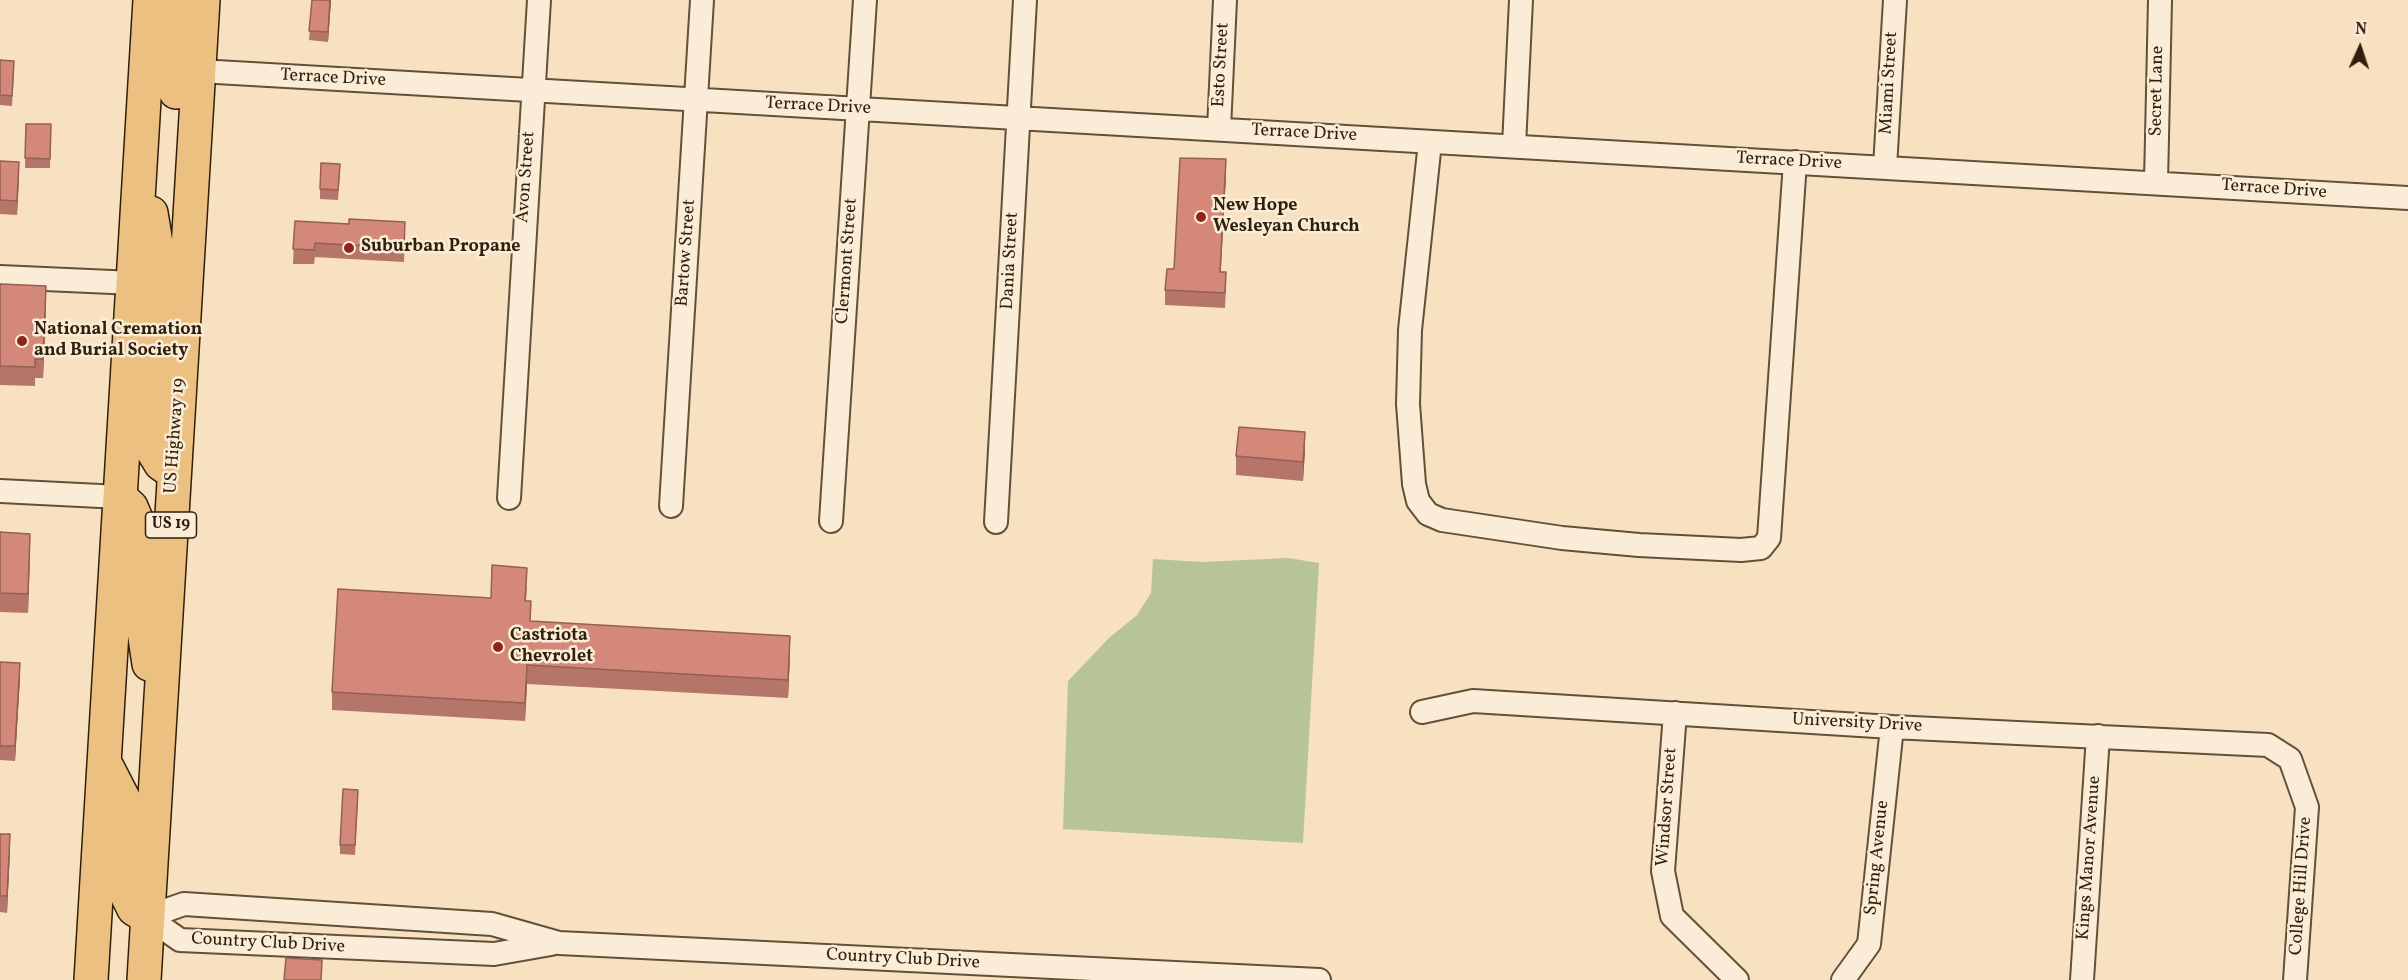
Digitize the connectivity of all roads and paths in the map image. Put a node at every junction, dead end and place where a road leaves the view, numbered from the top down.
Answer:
1 (150, 0) edge
2 (180, 0) edge
3 (204, 0) edge
4 (539, 0) edge
5 (702, 0) edge
6 (864, 0) edge
7 (1026, 0) edge
8 (1226, 0) edge
9 (1521, 0) edge
10 (1894, 0) edge
11 (2160, 0) edge
12 (199, 71) junction
13 (532, 91) junction
14 (696, 100) junction
15 (858, 109) junction
16 (1019, 118) junction
17 (1219, 129) junction
18 (1430, 142) junction
19 (1514, 146) junction
20 (194, 148) junction
21 (141, 158) junction
22 (1795, 162) junction
23 (1885, 167) junction
24 (2156, 182) junction
25 (2408, 198) edge
26 (0, 277) edge
27 (134, 283) junction
28 (174, 473) junction
29 (0, 491) edge
30 (120, 496) junction
31 (509, 498) dead end
32 (671, 506) dead end
33 (831, 521) dead end
34 (996, 522) dead end
35 (1422, 712) dead end
36 (1676, 713) junction
37 (1892, 727) junction
38 (159, 731) junction
39 (2098, 736) junction
40 (2290, 759) joint
41 (104, 763) junction
42 (310, 913) junction
43 (147, 917) junction
44 (383, 918) junction
45 (559, 943) junction
46 (308, 946) junction
47 (381, 949) junction
48 (91, 980) edge
49 (144, 980) edge
50 (1319, 980) edge
51 (1737, 980) edge
52 (1843, 980) edge
53 (2082, 980) edge
54 (2295, 980) edge

1 - 21 highway, US 19
2 - 20 highway
3 - 12 highway, US Highway 19 / US 19
4 - 13 street, Avon Street
5 - 14 street, Bartow Street
6 - 15 street, Clermont Street
7 - 16 street, Dania Street
8 - 17 street, Esto Street
9 - 19 street
10 - 23 street, Miami Street
11 - 24 street, Secret Lane
12 - 13 street, Terrace Drive
12 - 20 highway, US Highway 19 / US 19
13 - 14 street, Terrace Drive
13 - 31 street, Avon Street
14 - 15 street, Terrace Drive
14 - 32 street, Bartow Street
15 - 16 street, Terrace Drive
15 - 33 street, Clermont Street
16 - 17 street, Terrace Drive
16 - 34 street, Dania Street
17 - 18 street, Terrace Drive
18 - 19 street, Terrace Drive
18 - 22 street
19 - 22 street, Terrace Drive
20 - 28 highway, US Highway 19 / US 19
21 - 27 highway, US 19
21 - 28 highway
22 - 23 street, Terrace Drive
23 - 24 street, Terrace Drive
24 - 25 street, Terrace Drive
26 - 27 street
27 - 30 highway, US 19
28 - 38 highway, US Highway 19 / US 19
29 - 30 street
30 - 38 highway
30 - 41 highway, US 19
35 - 36 street, University Drive
36 - 37 street, University Drive
36 - 51 street, Windsor Street
37 - 39 street, University Drive
37 - 52 street, Spring Avenue
38 - 43 highway, US Highway 19 / US 19
39 - 40 street, University Drive
39 - 53 street, Kings Manor Avenue
40 - 54 street, College Hill Drive
41 - 43 highway
41 - 48 highway, US 19
42 - 43 street, Country Club Drive
42 - 44 street, Country Club Drive
42 - 46 street
43 - 46 street, Country Club Drive
43 - 49 highway, US Highway 19 / US 19
44 - 45 street, Country Club Drive
44 - 47 street
45 - 47 street, Country Club Drive
45 - 50 street, Country Club Drive
46 - 47 street, Country Club Drive

